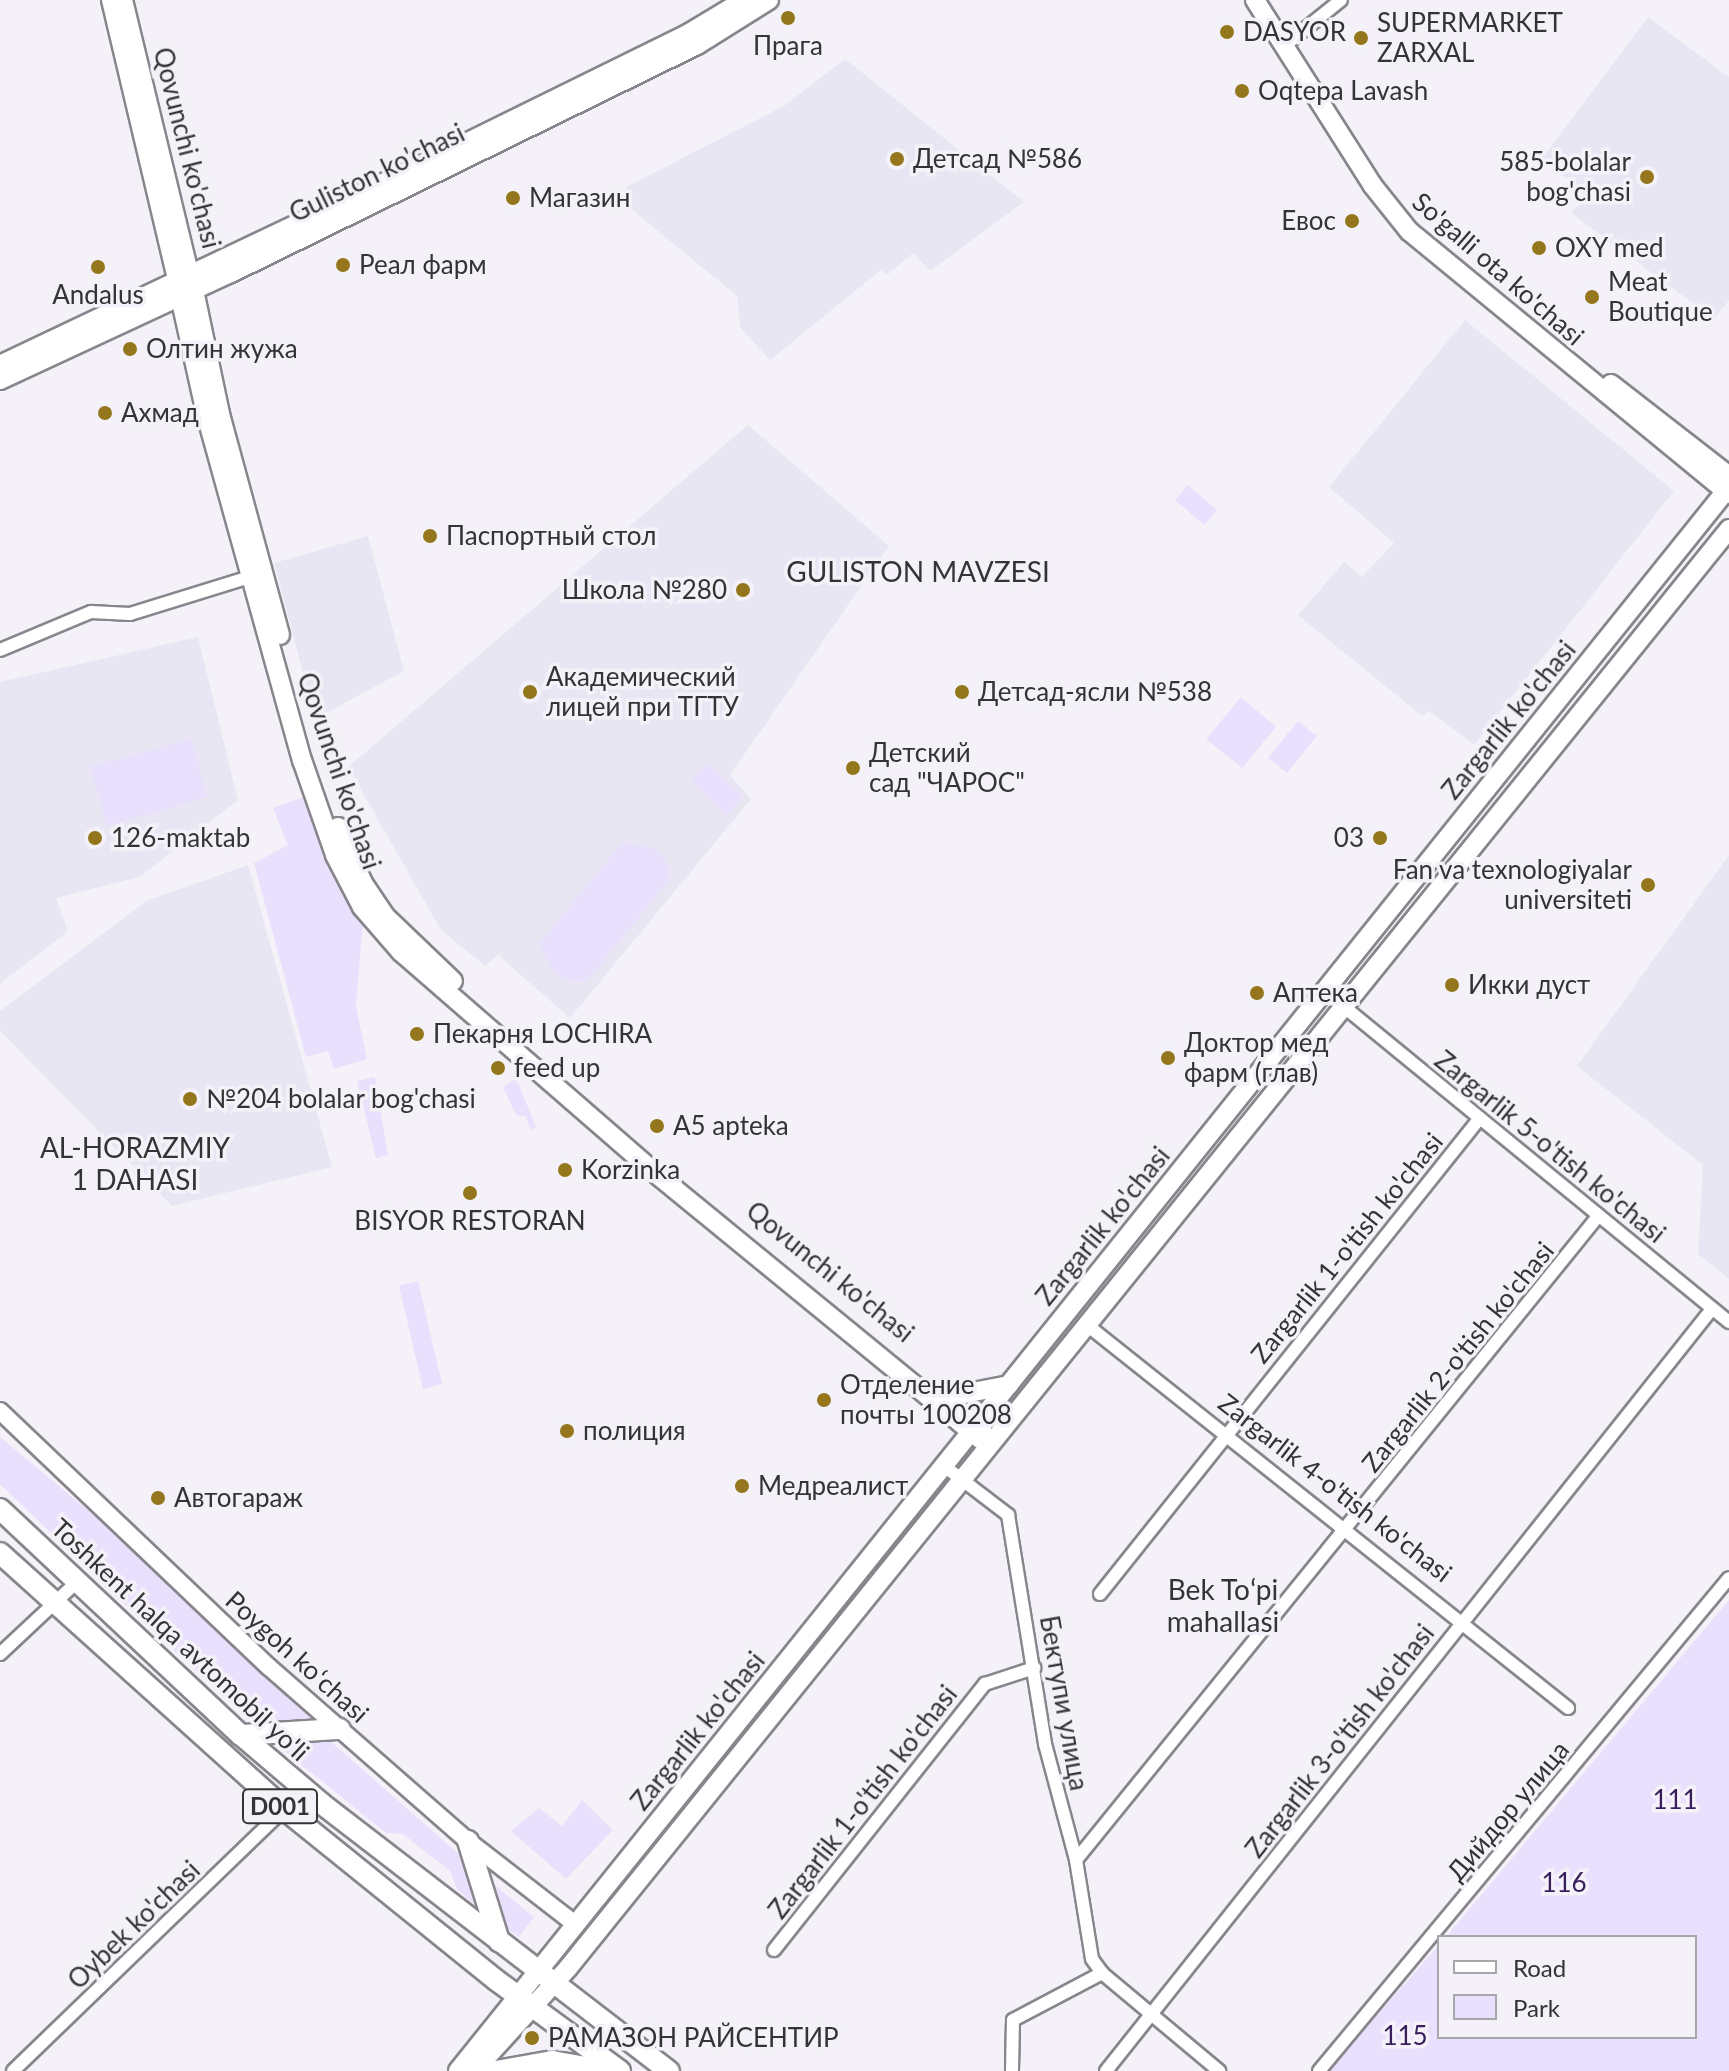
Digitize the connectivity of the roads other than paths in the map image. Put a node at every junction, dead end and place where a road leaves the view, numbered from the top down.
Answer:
1 (110, 0) edge
2 (124, 0) edge
3 (744, 0) edge
4 (769, 0) edge
5 (1255, 0) edge
6 (1270, 0) edge
7 (1341, 0) edge
8 (1288, 43) junction
9 (185, 287) junction
10 (0, 365) edge
11 (0, 380) edge
12 (1728, 487) edge
13 (1729, 529) edge
14 (257, 575) junction
15 (0, 650) edge
16 (1401, 895) junction
17 (1421, 910) junction
18 (1325, 992) junction
19 (1343, 1006) junction
20 (1480, 1118) junction
21 (1599, 1215) junction
22 (1712, 1309) junction
23 (1068, 1311) junction
24 (1729, 1322) edge
25 (1087, 1325) junction
26 (1011, 1384) junction
27 (943, 1398) junction
28 (0, 1411) edge
29 (974, 1429) junction
30 (1225, 1434) junction
31 (991, 1443) junction
32 (944, 1466) junction
33 (961, 1480) junction
34 (0, 1509) edge
35 (1348, 1530) junction
36 (0, 1553) edge
37 (1729, 1578) edge
38 (76, 1583) junction
39 (1100, 1594) dead end
40 (53, 1604) junction
41 (1462, 1622) junction
42 (0, 1654) edge
43 (1034, 1668) junction
44 (1568, 1708) dead end
45 (340, 1729) junction
46 (241, 1735) junction
47 (284, 1809) junction
48 (468, 1841) junction
49 (1076, 1860) junction
50 (575, 1924) junction
51 (499, 1941) junction
52 (774, 1950) dead end
53 (537, 1971) junction
54 (1102, 1973) junction
55 (555, 1984) junction
56 (524, 2001) junction
57 (1152, 2012) junction
58 (13, 2071) edge
59 (458, 2071) edge
60 (474, 2071) edge
61 (496, 2071) edge
62 (608, 2071) edge
63 (620, 2071) edge
64 (669, 2071) edge
65 (1012, 2071) edge
66 (1106, 2071) edge
67 (1219, 2071) edge
68 (1319, 2071) edge

1 - 9 street, Qovunchi ko'chasi
2 - 9 street, Qovunchi ko'chasi
3 - 9 main road, Guliston ko'chasi
4 - 9 main road, Guliston ko'chasi
5 - 8 main road, So'galli ota ko'chasi
6 - 8 main road, So'galli ota ko'chasi
7 - 8 street
8 - 12 main road, So'galli ota ko'chasi
9 - 10 main road, Guliston ko'chasi
9 - 11 main road, Guliston ko'chasi
9 - 14 main road, Qovunchi ko'chasi
12 - 16 main road, Zargarlik ko'chasi
13 - 17 main road, Zargarlik ko'chasi
14 - 15 street
14 - 27 main road, Qovunchi ko'chasi
14 - 29 main road, Qovunchi ko'chasi
16 - 17 main road
16 - 18 main road, Zargarlik ko'chasi
17 - 19 main road, Zargarlik ko'chasi
18 - 19 main road
18 - 23 main road, Zargarlik ko'chasi
19 - 20 street, Zargarlik 5-o'tish ko'chasi
19 - 25 main road, Zargarlik ko'chasi
20 - 21 street, Zargarlik 5-o'tish ko'chasi
20 - 30 street, Zargarlik 1-o'tish ko'chasi
21 - 22 street, Zargarlik 5-o'tish ko'chasi
21 - 35 street, Zargarlik 2-o'tish ko'chasi
22 - 24 street, Zargarlik 5-o'tish ko'chasi
22 - 41 street, Zargarlik 3-o'tish ko'chasi
23 - 25 main road, Zargarlik 4-o'tish ko'chasi
23 - 26 main road, Zargarlik ko'chasi
25 - 30 street, Zargarlik 4-o'tish ko'chasi
25 - 31 main road, Zargarlik ko'chasi
26 - 27 main road
26 - 29 main road, Zargarlik ko'chasi
27 - 29 main road, Qovunchi ko'chasi
28 - 45 street, Poygoh koʻchasi
29 - 31 main road, Qovunchi ko'chasi
29 - 32 main road, Zargarlik ko'chasi
30 - 35 street, Zargarlik 4-o'tish ko'chasi
30 - 39 street, Zargarlik 1-o'tish ko'chasi
31 - 33 main road, Zargarlik ko'chasi
32 - 33 street, Бектупи улица
32 - 50 main road, Zargarlik ko'chasi
33 - 43 street, Бектупи улица
33 - 55 main road, Zargarlik ko'chasi
34 - 38 highway, Toshkent halqa avtomobil yo'li / D001
35 - 41 street, Zargarlik 4-o'tish ko'chasi
35 - 49 street, Zargarlik 2-o'tish ko'chasi
36 - 40 highway, Toshkent halqa avtomobil yo'li / D001
37 - 68 street, Дийдор улица
38 - 40 street
38 - 46 highway, Toshkent halqa avtomobil yo'li / D001
40 - 42 street
40 - 47 highway, Toshkent halqa avtomobil yo'li / D001
41 - 44 street, Zargarlik 4-o'tish ko'chasi
41 - 57 street, Zargarlik 3-o'tish ko'chasi
43 - 49 street, Бектупи улица
43 - 52 street, Zargarlik 1-o'tish ko'chasi
45 - 46 highway
45 - 48 street, Poygoh koʻchasi
46 - 51 highway, Toshkent halqa avtomobil yo'li / D001
47 - 56 highway, Toshkent halqa avtomobil yo'li / D001
47 - 58 street, Oybek ko'chasi
48 - 50 street, Poygoh koʻchasi
48 - 51 highway
49 - 54 street, Бектупи улица
50 - 53 main road, Zargarlik ko'chasi
51 - 53 highway, Toshkent halqa avtomobil yo'li / D001
53 - 55 highway, Toshkent halqa avtomobil yo'li / D001
53 - 56 main road, Zargarlik ko'chasi
54 - 57 street
54 - 65 street
55 - 56 main road, Zargarlik ko'chasi
55 - 64 highway, Toshkent halqa avtomobil yo'li / D001
56 - 59 main road
56 - 60 main road
56 - 63 highway, Toshkent halqa avtomobil yo'li / D001
57 - 66 street, Zargarlik 3-o'tish ko'chasi
57 - 67 street
61 - 62 highway

